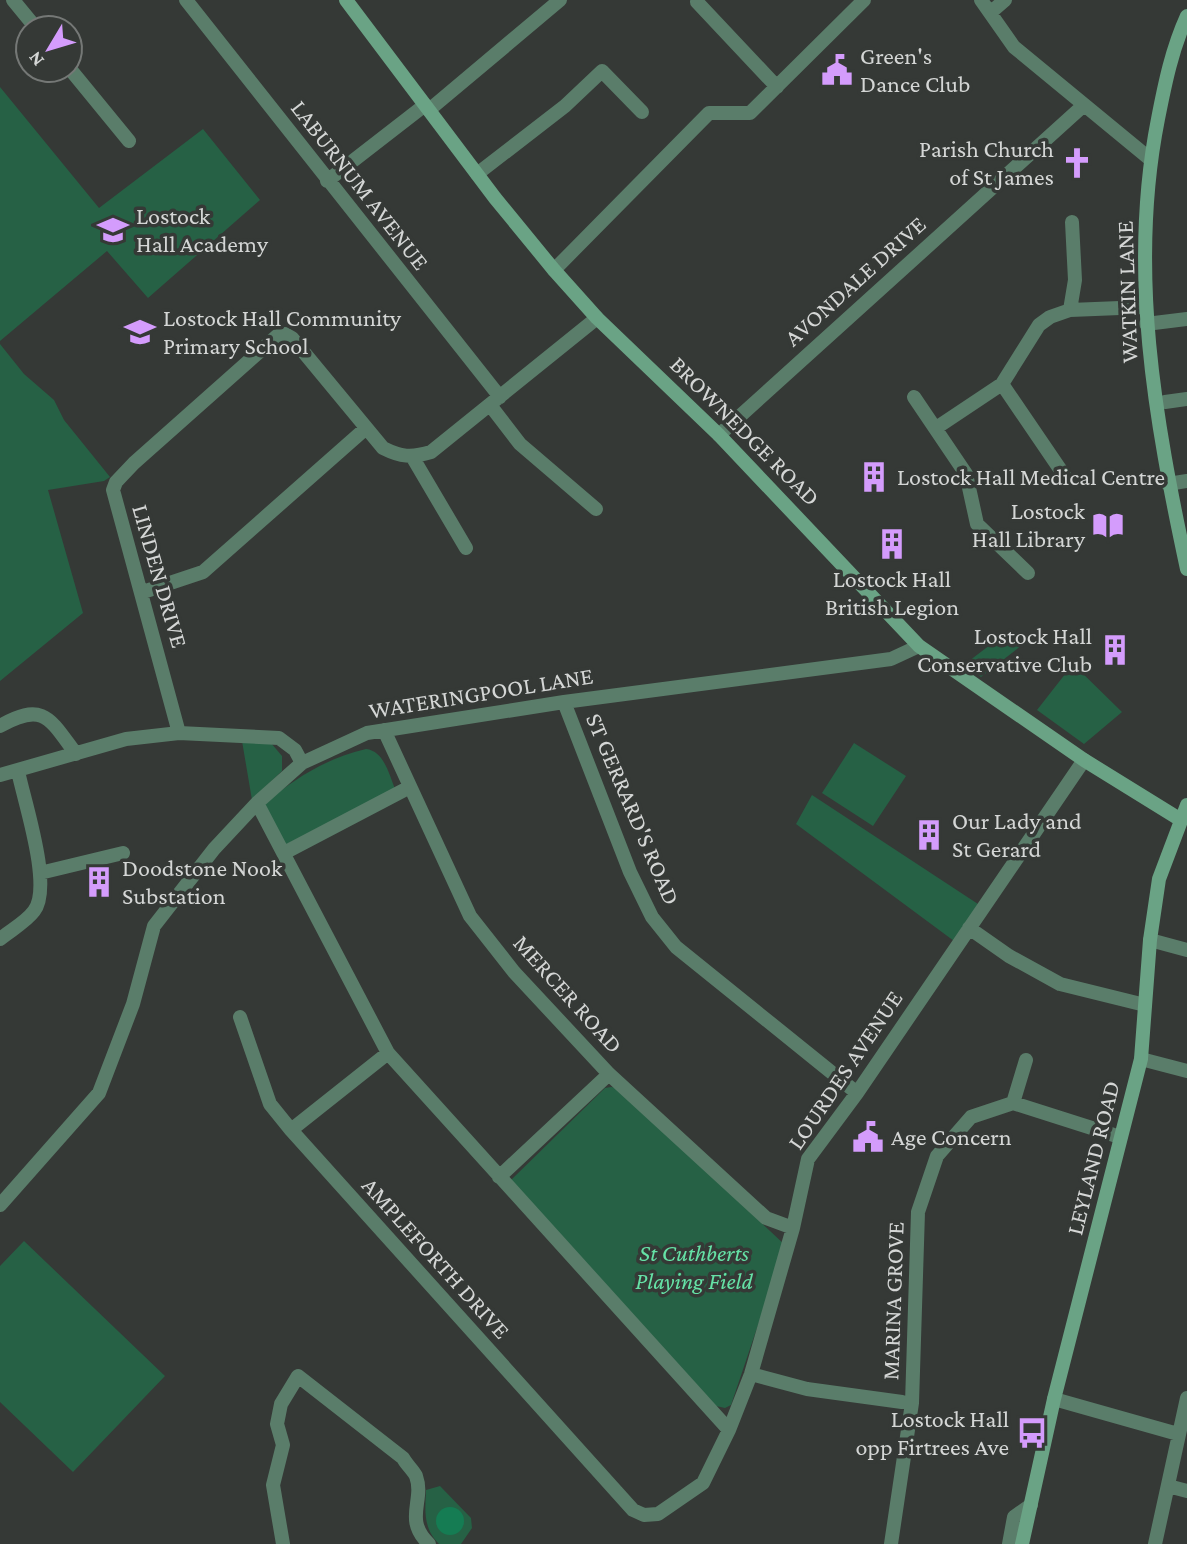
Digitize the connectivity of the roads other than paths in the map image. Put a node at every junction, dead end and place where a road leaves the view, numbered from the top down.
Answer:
1 (13, 0) edge
2 (186, 0) edge
3 (346, 0) edge
4 (560, 0) edge
5 (981, 0) edge
6 (1005, 0) edge
7 (697, 2) dead end
8 (859, 2) edge
9 (989, 13) junction
10 (24, 14) edge
11 (1187, 16) edge
12 (82, 84) edge
13 (777, 88) junction
14 (1084, 105) junction
15 (427, 107) junction
16 (642, 112) dead end
17 (129, 141) dead end
18 (1150, 159) junction
19 (477, 174) junction
20 (327, 181) junction
21 (1072, 222) dead end
22 (554, 270) junction
23 (1145, 307) junction
24 (1070, 310) junction
25 (597, 318) junction
26 (1187, 319) edge
27 (1146, 324) junction
28 (1002, 384) junction
29 (914, 397) dead end
30 (1187, 399) edge
31 (495, 401) junction
32 (1165, 402) dead end
33 (936, 428) junction
34 (365, 429) junction
35 (719, 435) junction
36 (413, 458) junction
37 (1064, 475) dead end
38 (1187, 481) edge
39 (1168, 484) junction
40 (596, 509) dead end
41 (466, 548) dead end
42 (1187, 569) edge
43 (1028, 573) dead end
44 (143, 592) junction
45 (919, 646) junction
46 (564, 702) junction
47 (0, 726) edge
48 (384, 730) junction
49 (179, 733) junction
50 (76, 754) junction
51 (1084, 760) junction
52 (302, 762) junction
53 (18, 771) junction
54 (0, 775) edge
55 (408, 788) junction
56 (257, 803) junction
57 (1187, 805) edge
58 (1181, 820) junction
59 (123, 853) dead end
60 (284, 853) junction
61 (40, 873) junction
62 (969, 928) junction
63 (0, 939) edge
64 (1150, 940) junction
65 (1187, 950) edge
66 (1145, 1005) junction
67 (240, 1017) dead end
68 (388, 1053) junction
69 (1141, 1059) junction
70 (1026, 1060) dead end
71 (1187, 1071) edge
72 (609, 1073) junction
73 (857, 1093) junction
74 (1013, 1103) junction
75 (291, 1130) junction
76 (1120, 1137) junction
77 (499, 1177) junction
78 (0, 1205) edge
79 (793, 1228) junction
80 (751, 1374) junction
81 (1187, 1398) edge
82 (1054, 1399) junction
83 (902, 1402) dead end
84 (729, 1430) junction
85 (1178, 1434) junction
86 (1168, 1486) junction
87 (1187, 1491) edge
88 (1031, 1504) junction
89 (633, 1510) joint
90 (283, 1544) edge
91 (429, 1544) edge
92 (891, 1544) edge
93 (1009, 1544) edge
94 (1022, 1544) edge
95 (1155, 1544) edge

1 - 10 street
2 - 20 street, LABURNUM AVENUE
3 - 15 main road, BROWNEDGE ROAD
4 - 15 street
5 - 9 street
6 - 9 street
7 - 13 street
8 - 13 street
9 - 14 street
11 - 18 main road, WATKIN LANE
12 - 17 street
13 - 22 street
14 - 18 street
14 - 35 street, AVONDALE DRIVE
15 - 19 main road, BROWNEDGE ROAD
15 - 20 street
16 - 19 street
18 - 23 main road, WATKIN LANE
19 - 22 main road, BROWNEDGE ROAD
20 - 31 street, LABURNUM AVENUE
21 - 24 street
22 - 25 main road, BROWNEDGE ROAD
23 - 24 street
23 - 27 main road, WATKIN LANE
24 - 28 street
25 - 31 street
25 - 35 main road, BROWNEDGE ROAD
26 - 27 street
27 - 39 main road, WATKIN LANE
28 - 33 street
28 - 37 street
29 - 33 street
30 - 32 street
31 - 36 street
31 - 40 street, LABURNUM AVENUE
33 - 43 street
34 - 36 street, LINDEN DRIVE
34 - 44 street
34 - 44 street, LINDEN DRIVE
35 - 45 main road, BROWNEDGE ROAD
36 - 41 street
38 - 39 street
39 - 42 main road, WATKIN LANE
44 - 49 street, LINDEN DRIVE
45 - 46 street, WATERINGPOOL LANE
45 - 51 main road, BROWNEDGE ROAD
46 - 48 street, WATERINGPOOL LANE
46 - 73 street, ST GERRARD'S ROAD
47 - 50 street
48 - 52 street, WATERINGPOOL LANE
48 - 55 street, MERCER ROAD
49 - 50 street
49 - 52 street
50 - 53 street
51 - 58 main road, BROWNEDGE ROAD
51 - 62 street, LOURDES AVENUE
52 - 56 street, WATERINGPOOL LANE
53 - 54 street
53 - 61 street
55 - 60 street
55 - 72 street, MERCER ROAD
56 - 60 street
56 - 78 street, WATERINGPOOL LANE
57 - 58 main road
58 - 64 main road, LEYLAND ROAD
59 - 61 street
60 - 68 street
61 - 63 street
62 - 66 street
62 - 73 street, LOURDES AVENUE
64 - 65 street
64 - 66 main road, LEYLAND ROAD
66 - 69 main road, LEYLAND ROAD
67 - 75 street, AMPLEFORTH DRIVE
68 - 75 street
68 - 77 street
69 - 71 street
69 - 76 main road, LEYLAND ROAD
70 - 74 street
72 - 77 street
72 - 79 street, MERCER ROAD
73 - 79 street, LOURDES AVENUE
74 - 76 street
74 - 92 street, MARINA GROVE
75 - 89 street, AMPLEFORTH DRIVE
76 - 82 main road, LEYLAND ROAD
77 - 84 street
79 - 80 street, LOURDES AVENUE
80 - 83 street
80 - 84 street, LOURDES AVENUE
81 - 85 street
82 - 85 street
82 - 88 main road, LEYLAND ROAD
84 - 89 street, LOURDES AVENUE
85 - 86 street
86 - 87 street
86 - 95 street
88 - 93 street, LEYLAND ROAD
88 - 94 main road, LEYLAND ROAD
90 - 91 street

